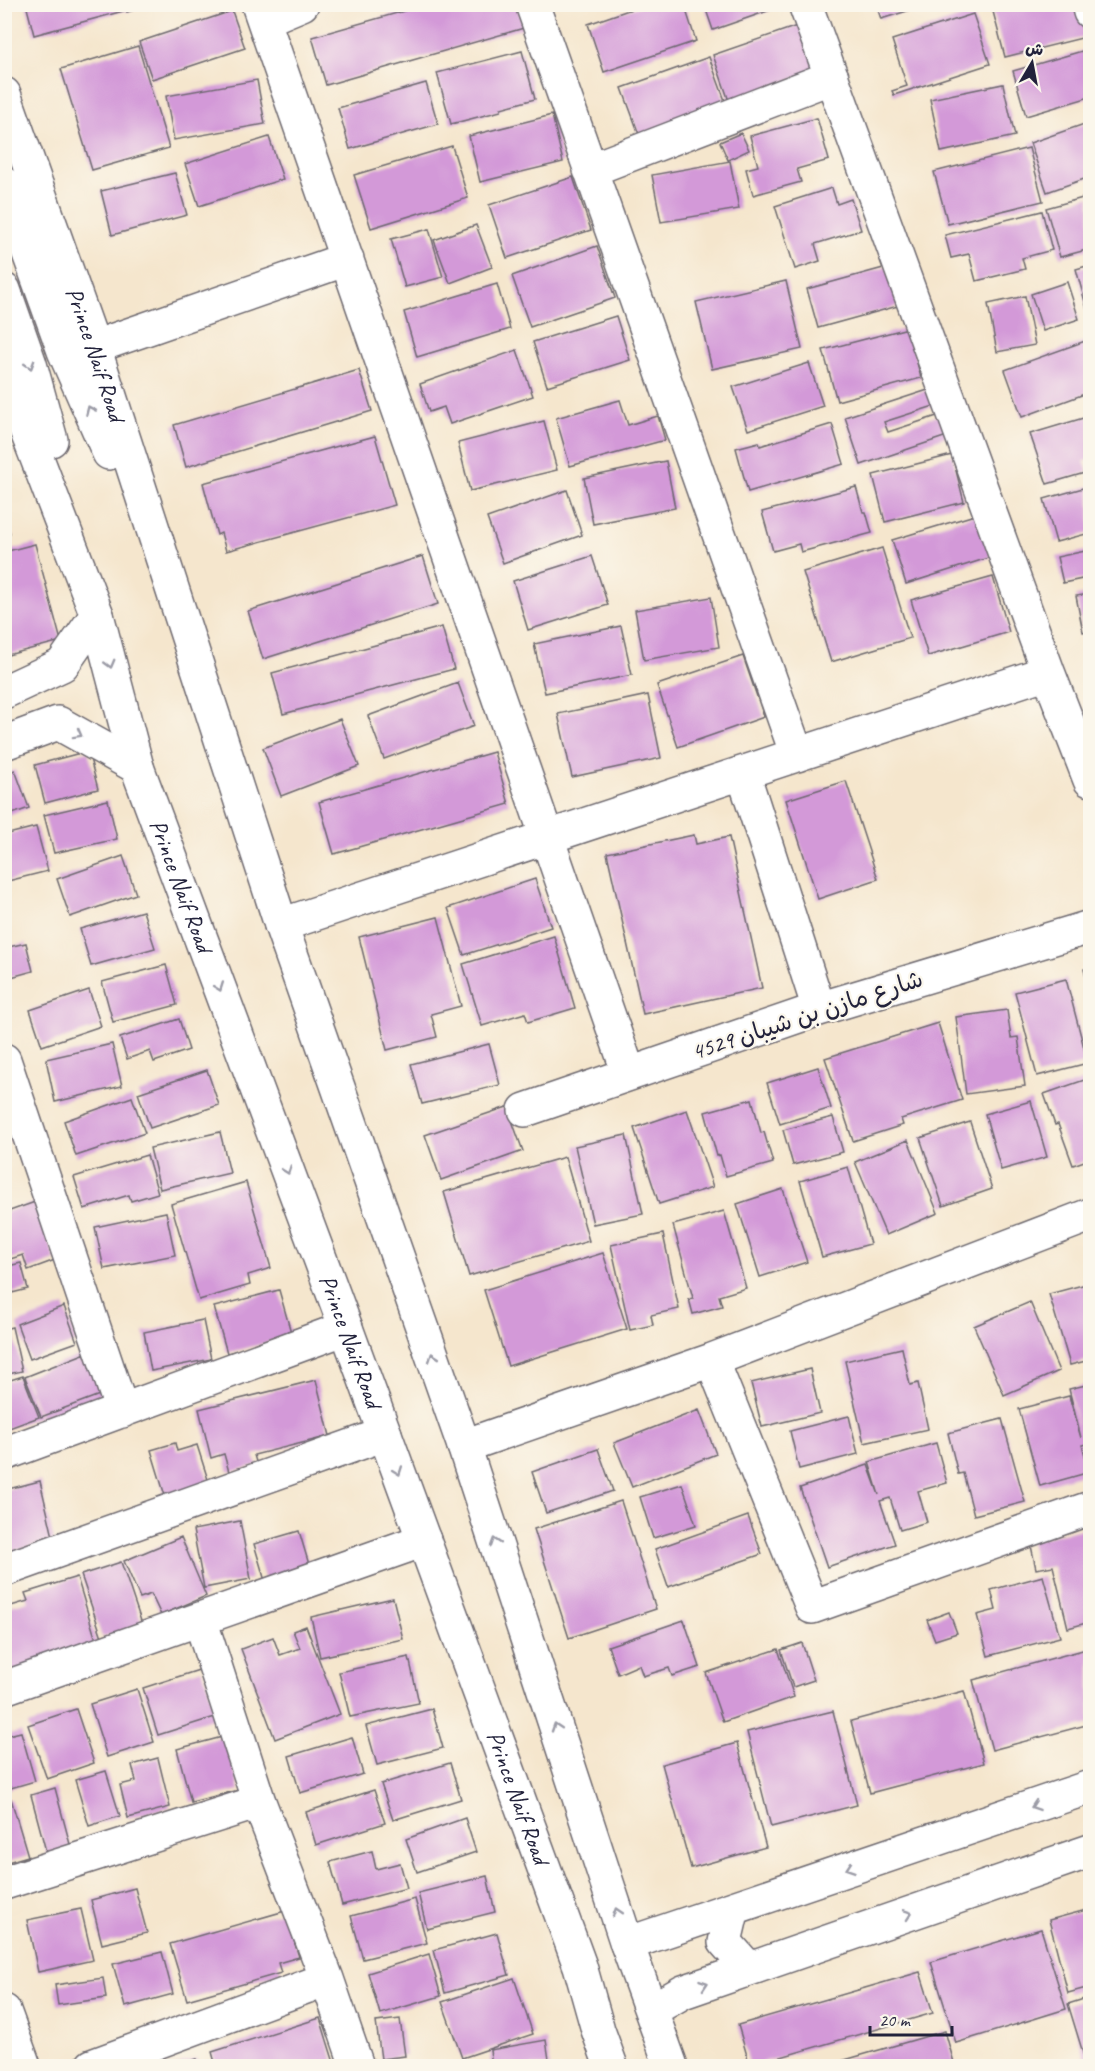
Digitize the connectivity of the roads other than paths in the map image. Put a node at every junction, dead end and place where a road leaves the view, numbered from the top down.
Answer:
1 (302, 4) edge
2 (532, 4) edge
3 (805, 4) edge
4 (1088, 4) edge
5 (261, 12) edge
6 (1090, 12) edge
7 (832, 77) junction
8 (4, 94) edge
9 (590, 170) junction
10 (4, 184) edge
11 (347, 260) junction
12 (4, 290) edge
13 (94, 347) junction
14 (4, 372) edge
15 (97, 615) junction
16 (181, 617) junction
17 (1048, 672) junction
18 (4, 692) edge
19 (4, 743) edge
20 (797, 755) junction
21 (137, 767) junction
22 (743, 773) junction
23 (1090, 780) edge
24 (547, 837) junction
25 (281, 926) junction
26 (1090, 927) edge
27 (819, 1009) junction
28 (4, 1060) edge
29 (629, 1074) junction
30 (525, 1110) dead end
31 (1090, 1215) edge
32 (346, 1328) junction
33 (712, 1360) junction
34 (122, 1411) junction
35 (385, 1434) junction
36 (464, 1446) junction
37 (4, 1454) edge
38 (1090, 1508) edge
39 (424, 1540) junction
40 (4, 1570) edge
41 (200, 1619) junction
42 (4, 1688) edge
43 (1090, 1787) edge
44 (259, 1802) junction
45 (1090, 1851) edge
46 (4, 1882) edge
47 (733, 1908) junction
48 (627, 1944) junction
49 (749, 1969) junction
50 (327, 1979) junction
51 (652, 2010) junction
52 (4, 2011) edge
53 (24, 2067) edge
54 (92, 2067) edge
55 (357, 2067) edge
56 (611, 2067) edge
57 (671, 2067) edge

1 - 5 street
2 - 9 street
3 - 7 street
4 - 6 street
5 - 11 street
7 - 9 street
7 - 17 street
8 - 13 street, Prince Naif Road
9 - 20 street
16 -> 10 street, Prince Naif Road
11 - 13 street
11 - 24 street
12 -> 15 street, Prince Naif Road
13 - 16 street, Prince Naif Road
14 - 15 street, Prince Naif Road
15 - 18 street
15 -> 21 street, Prince Naif Road
16 - 25 street, Prince Naif Road
17 - 20 street
17 - 23 street
19 -> 21 street
20 - 22 street
21 -> 32 street, Prince Naif Road
22 - 24 street
22 - 27 street
24 - 25 street
24 - 29 street
36 -> 25 street, Prince Naif Road
26 - 27 street, شارع مازن بن شيبان 4529
27 - 29 street, شارع مازن بن شيبان 4529
28 - 34 street
29 - 30 street, شارع مازن بن شيبان 4529
31 - 33 street
32 - 34 street
32 - 35 street, Prince Naif Road
33 - 36 street
33 - 38 street
34 - 37 street
35 -> 39 street, Prince Naif Road
35 - 40 street
48 -> 36 street, Prince Naif Road
39 - 41 street
39 - 56 street, Prince Naif Road
41 - 42 street
41 - 44 street
43 -> 47 street
44 - 46 street
44 - 50 street
49 -> 45 street
47 - 48 street
47 - 49 street
48 - 51 street, Prince Naif Road
51 -> 49 street
50 - 54 street
50 - 55 street
51 - 57 street, Prince Naif Road
52 - 53 street

